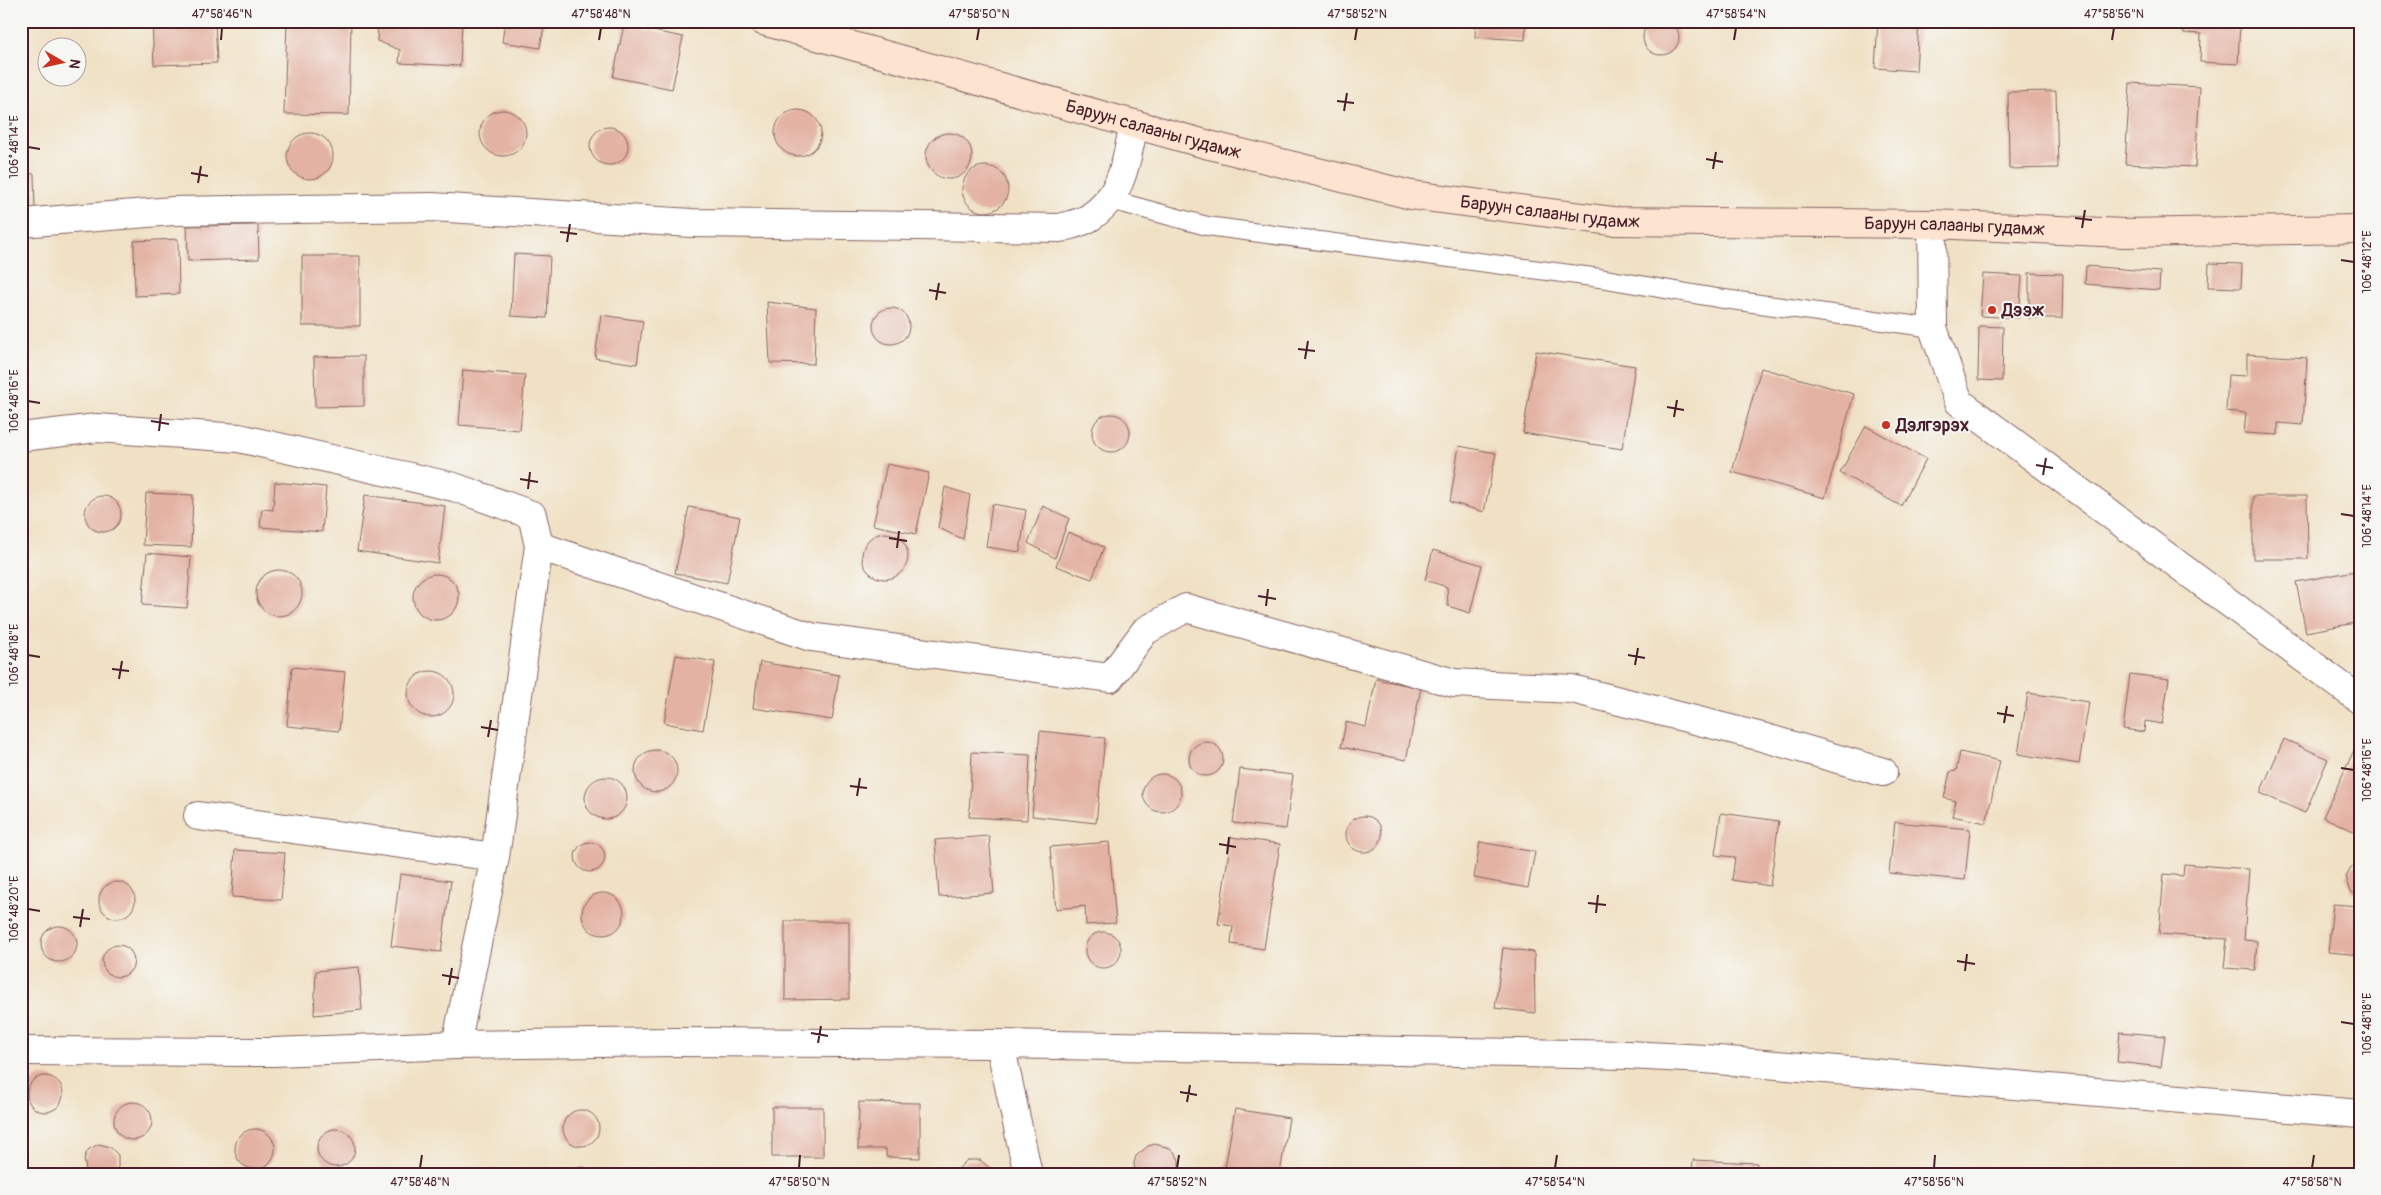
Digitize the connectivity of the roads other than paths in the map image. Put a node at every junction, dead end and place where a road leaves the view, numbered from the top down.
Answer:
1 (762, 21) edge
2 (1134, 124) junction
3 (1112, 200) junction
4 (21, 224) edge
5 (1932, 224) junction
6 (2360, 229) edge
7 (1933, 328) junction
8 (21, 437) edge
9 (539, 546) junction
10 (2360, 700) edge
11 (1883, 772) dead end
12 (198, 816) dead end
13 (495, 858) junction
14 (1000, 1044) junction
15 (456, 1045) junction
16 (21, 1051) edge
17 (2360, 1114) edge
18 (1028, 1174) edge

1 - 2 main road, Баруун салааны гудамж
2 - 3 street
2 - 5 main road, Баруун салааны гудамж
3 - 4 street
3 - 7 lane
5 - 6 main road, Баруун салааны гудамж
5 - 7 street
7 - 10 street
8 - 9 street
9 - 11 street
9 - 13 street
12 - 13 street
13 - 15 street
14 - 15 street
14 - 17 street
14 - 18 street
15 - 16 street

